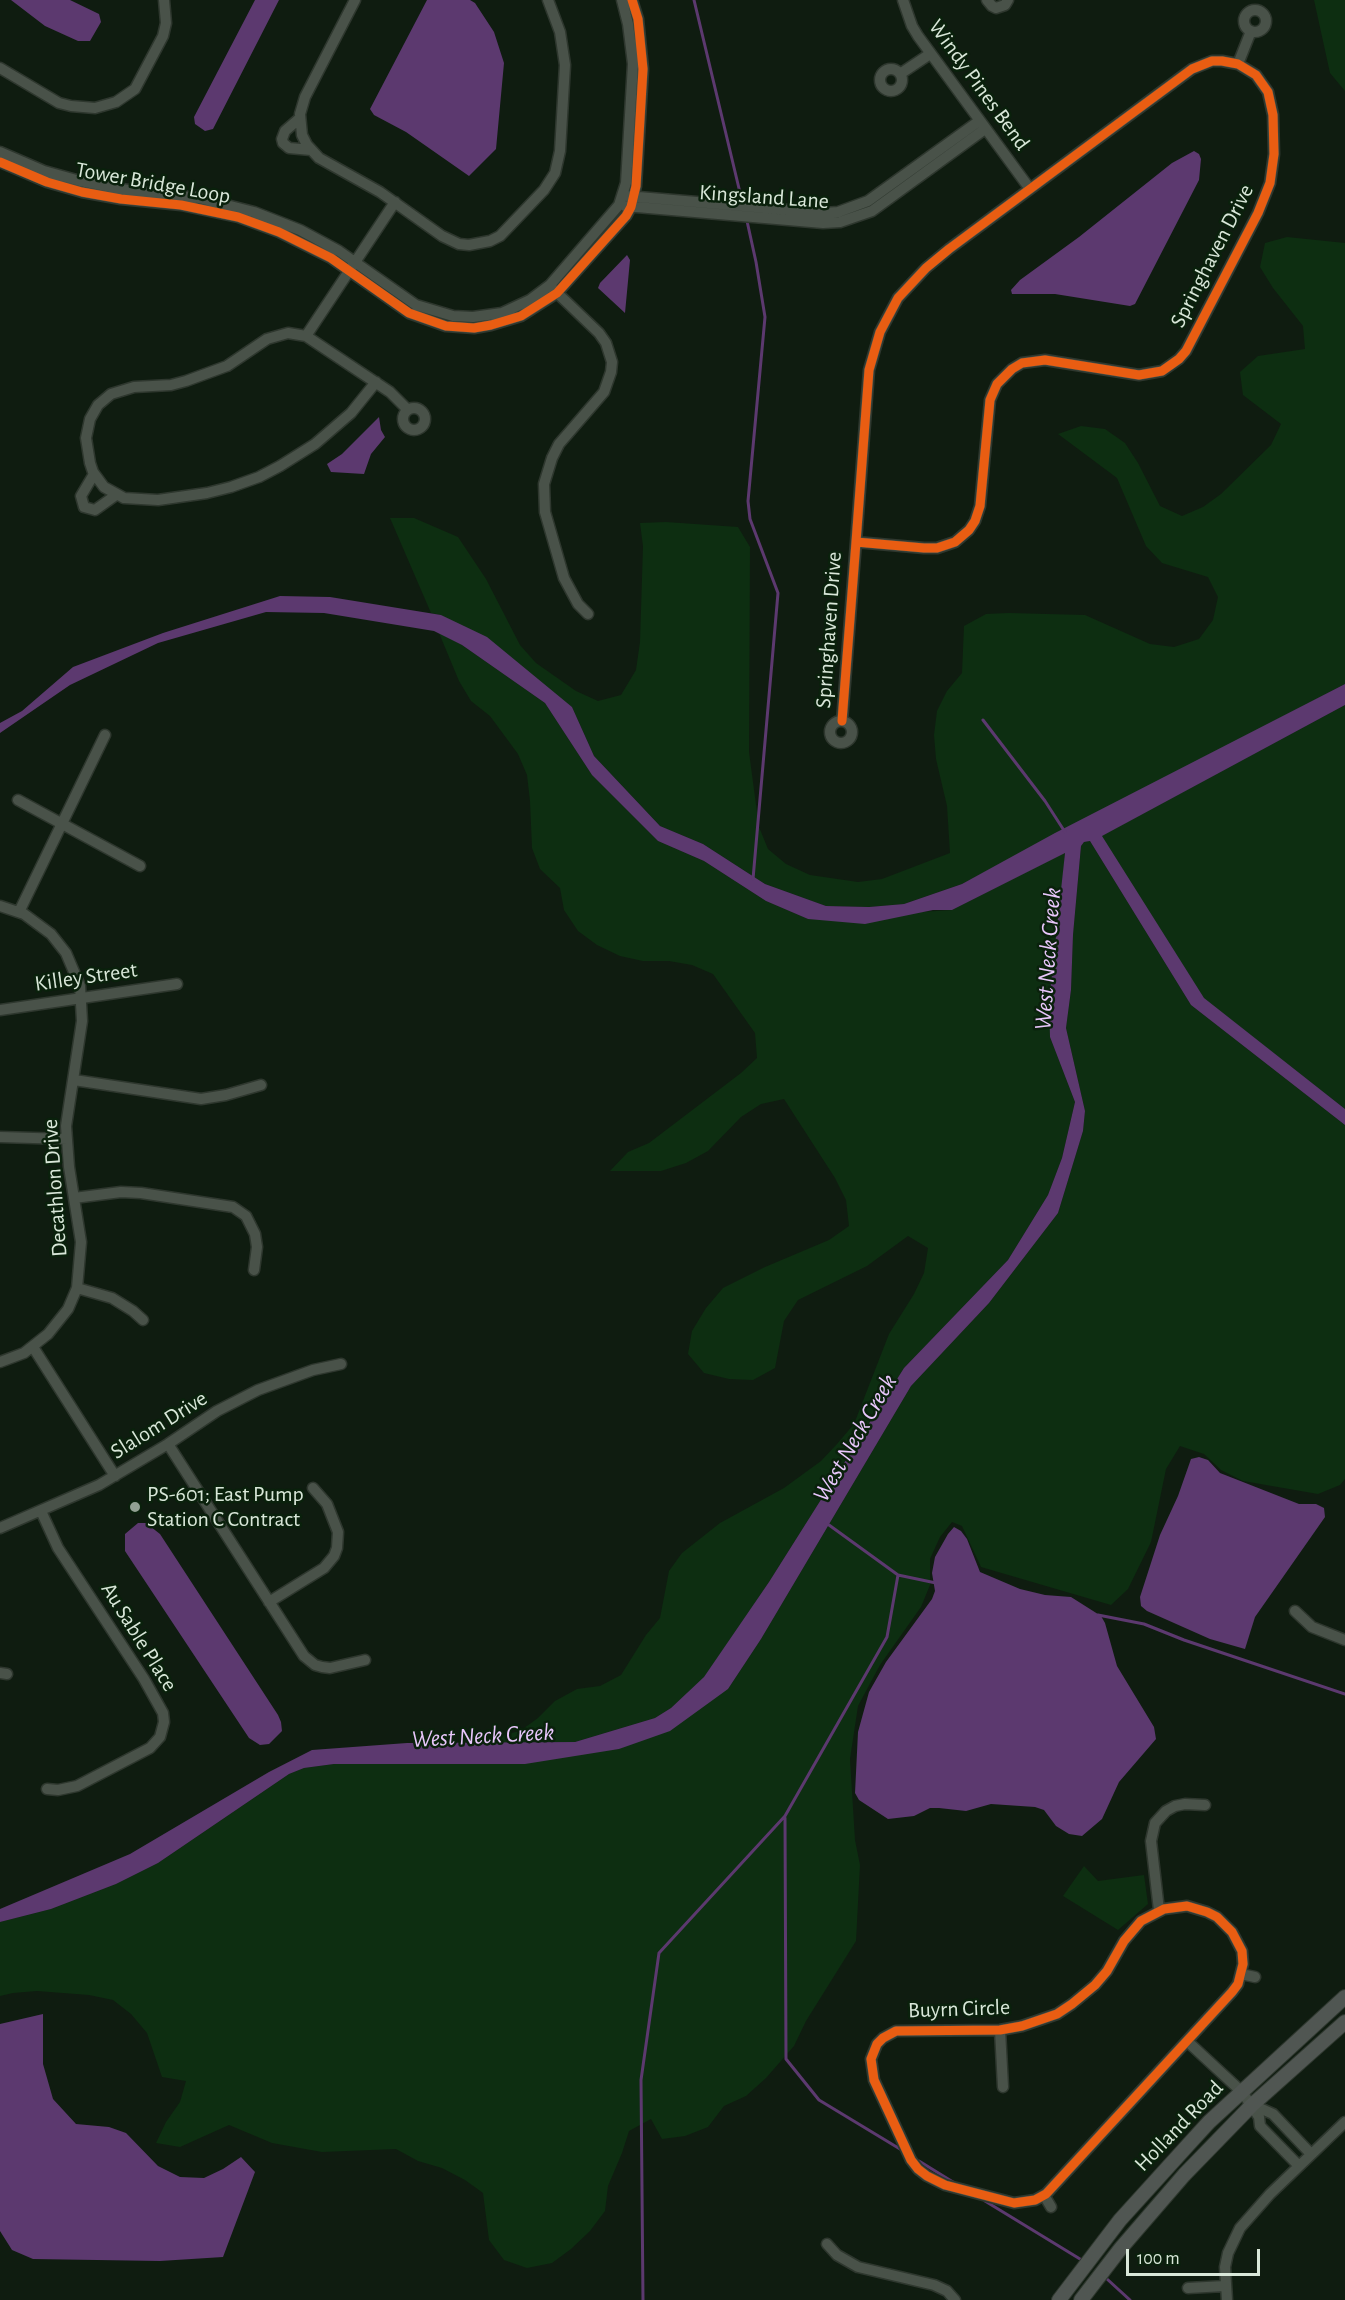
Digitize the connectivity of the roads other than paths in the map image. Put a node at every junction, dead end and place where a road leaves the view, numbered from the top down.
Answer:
1 (165, 0) edge
2 (355, 0) edge
3 (548, 0) edge
4 (621, 0) edge
5 (632, 0) edge
6 (903, 0) edge
7 (987, 0) edge
8 (1008, 0) edge
9 (1251, 32) dead end
10 (930, 54) junction
11 (1238, 64) junction
12 (0, 68) edge
13 (900, 74) dead end
14 (300, 118) junction
15 (982, 125) junction
16 (311, 150) junction
17 (0, 152) edge
18 (0, 162) edge
19 (1030, 189) junction
20 (621, 200) junction
21 (395, 202) junction
22 (633, 202) junction
23 (352, 266) junction
24 (553, 289) junction
25 (306, 336) junction
26 (376, 382) junction
27 (408, 410) dead end
28 (94, 474) junction
29 (116, 495) junction
30 (856, 542) junction
31 (588, 614) dead end
32 (842, 721) dead end
33 (105, 735) dead end
34 (18, 800) dead end
35 (62, 826) junction
36 (140, 866) dead end
37 (0, 906) edge
38 (19, 912) junction
39 (177, 984) dead end
40 (80, 997) junction
41 (0, 1010) edge
42 (74, 1080) junction
43 (261, 1085) dead end
44 (0, 1137) edge
45 (67, 1139) junction
46 (74, 1198) junction
47 (254, 1270) dead end
48 (77, 1288) junction
49 (143, 1320) dead end
50 (33, 1347) junction
51 (0, 1362) edge
52 (341, 1364) dead end
53 (168, 1444) junction
54 (116, 1476) junction
55 (313, 1488) dead end
56 (41, 1511) junction
57 (0, 1528) edge
58 (268, 1602) junction
59 (1295, 1611) dead end
60 (1345, 1640) edge
61 (365, 1660) dead end
62 (47, 1789) dead end
63 (1204, 1805) dead end
64 (1159, 1910) junction
65 (1241, 1974) junction
66 (1255, 1977) dead end
67 (1345, 1997) edge
68 (1345, 2022) edge
69 (1000, 2030) junction
70 (1187, 2041) junction
71 (1003, 2087) dead end
72 (1242, 2092) junction
73 (1252, 2105) junction
74 (1345, 2122) edge
75 (1311, 2154) junction
76 (1299, 2166) junction
77 (1044, 2195) junction
78 (1051, 2207) dead end
79 (827, 2244) dead end
80 (1225, 2286) junction
81 (1188, 2288) dead end
82 (956, 2300) edge
83 (1059, 2300) edge
84 (1081, 2300) edge
85 (1227, 2300) edge

1 - 12 street
2 - 14 street
3 - 21 street
4 - 20 street
5 - 22 street
6 - 10 street, Windy Pines Bend
7 - 8 street
9 - 11 street
10 - 13 street
10 - 15 street, Windy Pines Bend
11 - 19 street, Springhaven Drive
11 - 30 street, Springhaven Drive
14 - 16 street
14 - 16 street
15 - 19 street, Windy Pines Bend
15 - 22 street, Kingsland Lane
16 - 21 street
17 - 23 street, Tower Bridge Loop
18 - 23 street, Tower Bridge Loop
19 - 30 street, Springhaven Drive
20 - 22 street, Kingsland Lane
20 - 24 street, Tower Bridge Loop
21 - 23 street
22 - 24 street, Tower Bridge Loop
23 - 24 street, Tower Bridge Loop
23 - 25 street
24 - 31 street
25 - 26 street
25 - 28 street
26 - 27 street
26 - 29 street
28 - 29 street
28 - 29 street
30 - 32 street, Springhaven Drive
33 - 35 street
34 - 35 street
35 - 36 street
35 - 38 street
37 - 38 street, Decathlon Drive
38 - 40 street, Decathlon Drive
39 - 40 street, Killey Street
40 - 41 street, Killey Street
40 - 42 street, Decathlon Drive
42 - 43 street
42 - 45 street, Decathlon Drive
44 - 45 street
45 - 46 street, Decathlon Drive
46 - 47 street
46 - 48 street, Decathlon Drive
48 - 49 street
48 - 50 street, Decathlon Drive
50 - 51 street, Decathlon Drive
50 - 54 street
52 - 53 street, Slalom Drive
53 - 54 street, Slalom Drive
53 - 58 street
54 - 56 street, Slalom Drive
55 - 58 street
56 - 57 street, Slalom Drive
56 - 62 street, Au Sable Place
58 - 61 street
59 - 60 street
63 - 64 street
64 - 65 street, Buyrn Circle
64 - 69 street, Buyrn Circle
65 - 66 street
65 - 70 street
67 - 72 main road, Holland Road
68 - 73 main road, Holland Road
69 - 71 street
69 - 77 street, Buyrn Circle
70 - 72 street
70 - 77 street
72 - 73 street
72 - 83 main road, Holland Road
73 - 75 street
73 - 76 street
73 - 84 main road, Holland Road
74 - 75 street
75 - 76 street
76 - 80 street
77 - 78 street
79 - 82 street
80 - 81 street
80 - 85 street

